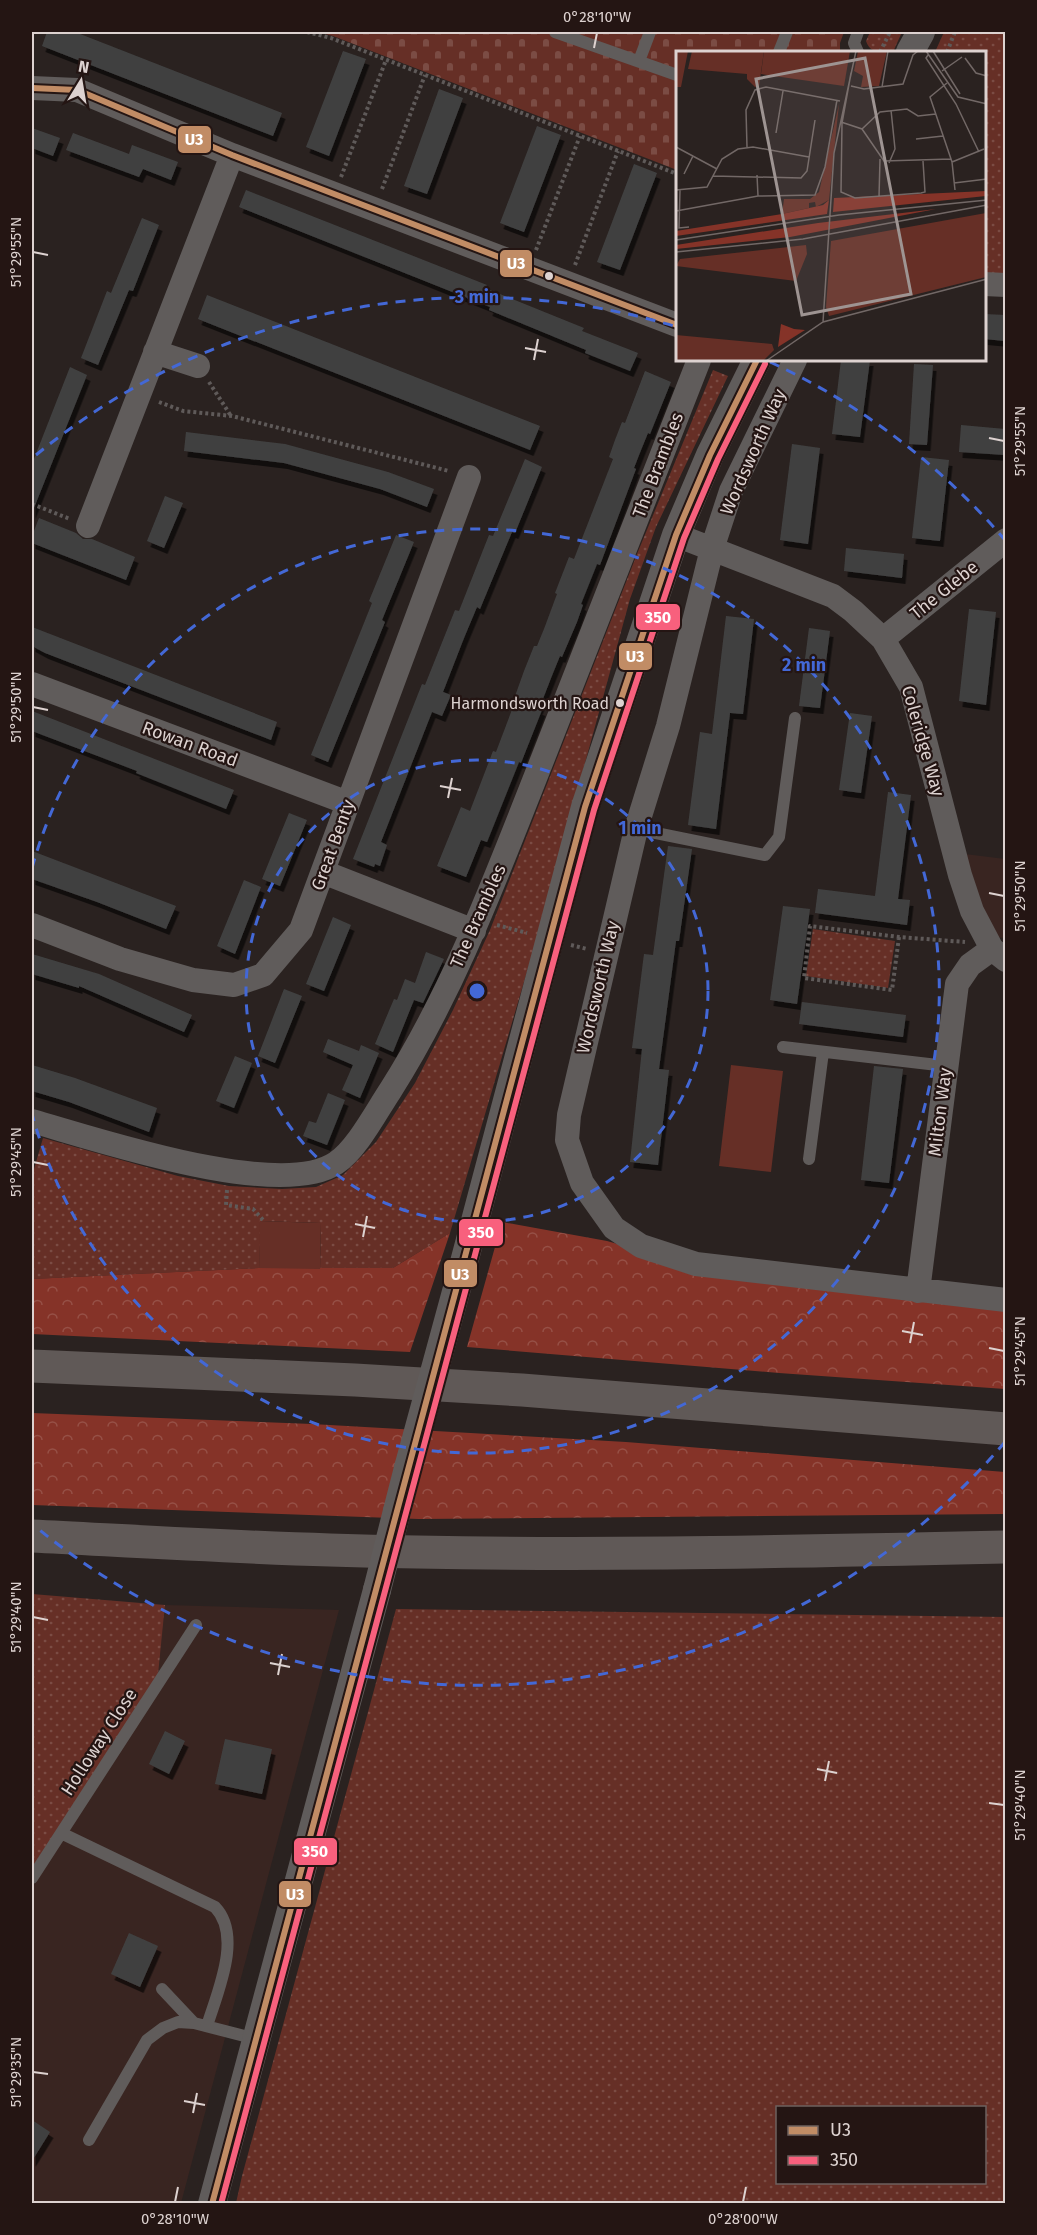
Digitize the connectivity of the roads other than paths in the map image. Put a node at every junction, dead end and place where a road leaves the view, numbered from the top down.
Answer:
1 (555, 32) edge
2 (650, 32) edge
3 (787, 32) edge
4 (858, 32) edge
5 (921, 32) edge
6 (779, 51) edge
7 (858, 51) edge
8 (911, 51) edge
9 (639, 61) junction
10 (676, 75) edge
11 (32, 88) edge
12 (232, 155) junction
13 (986, 284) edge
14 (1005, 285) edge
15 (676, 325) edge
16 (155, 352) junction
17 (698, 362) edge
18 (756, 362) edge
19 (794, 362) edge
20 (198, 366) road end
21 (469, 477) road end
22 (88, 526) road end
23 (676, 535) junction
24 (1005, 540) edge
25 (711, 549) junction
26 (883, 639) junction
27 (32, 684) edge
28 (795, 718) dead end
29 (348, 803) junction
30 (636, 829) junction
31 (323, 872) junction
32 (32, 925) edge
33 (476, 925) junction
34 (996, 951) edge
35 (783, 1047) dead end
36 (823, 1052) junction
37 (946, 1066) junction
38 (32, 1121) edge
39 (809, 1159) dead end
40 (918, 1291) junction
41 (1005, 1300) edge
42 (32, 1366) edge
43 (1005, 1429) edge
44 (32, 1536) edge
45 (1005, 1547) edge
46 (196, 1625) dead end
47 (61, 1833) junction
48 (32, 1878) edge
49 (162, 1989) dead end
50 (194, 2023) junction
51 (207, 2026) junction
52 (256, 2039) junction
53 (89, 2140) dead end
54 (212, 2204) edge

1 - 9 lane
2 - 9 lane
3 - 6 lane
4 - 7 lane
5 - 8 street
9 - 10 lane
11 - 12 street
12 - 15 street
12 - 16 street
13 - 14 street
16 - 20 street
16 - 22 street
17 - 33 street, The Brambles
18 - 23 street
19 - 25 street, Wordsworth Way
21 - 29 street, Great Benty
23 - 25 street, Coleridge Way
23 - 52 street, bridge
24 - 26 street, The Glebe
25 - 26 street, Coleridge Way
25 - 30 street, Wordsworth Way
26 - 34 street, Coleridge Way
27 - 29 street, Rowan Road
28 - 30 lane
29 - 31 street, Great Benty
30 - 40 street, Wordsworth Way
31 - 32 street, Great Benty
31 - 33 street
33 - 38 street, The Brambles
34 - 37 street, Milton Way
35 - 36 lane
36 - 37 lane
36 - 39 lane
37 - 40 street, Milton Way
40 - 41 street, Wordsworth Way
42 - 43 highway
44 - 45 highway
46 - 47 lane, Holloway Close
47 - 48 lane, Holloway Close
47 - 51 lane
49 - 50 lane
50 - 51 lane
50 - 53 lane
51 - 52 lane
52 - 54 street

